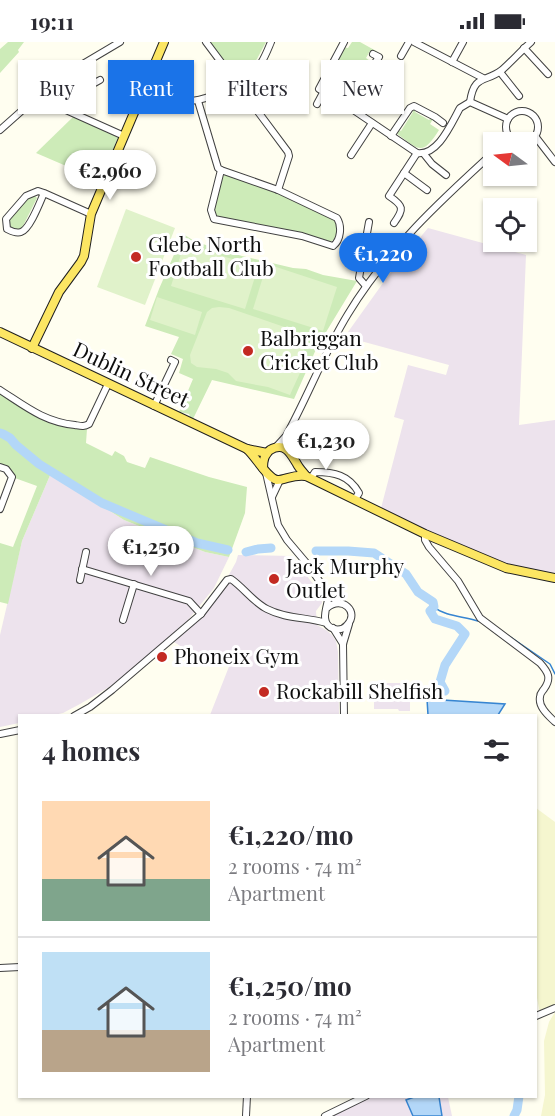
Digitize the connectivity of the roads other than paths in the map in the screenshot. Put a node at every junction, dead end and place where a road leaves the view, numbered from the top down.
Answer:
1 (120, 42) edge
2 (164, 42) edge
3 (206, 42) edge
4 (271, 42) edge
5 (412, 42) edge
6 (463, 42) edge
7 (530, 42) edge
8 (347, 43) edge
9 (524, 48) junction
10 (373, 54) dead end
11 (401, 57) dead end
12 (89, 60) edge
13 (157, 60) edge
14 (219, 60) edge
15 (262, 60) edge
16 (336, 60) edge
17 (377, 60) edge
18 (452, 62) junction
19 (500, 72) junction
20 (548, 74) dead end
21 (483, 78) junction
22 (100, 80) dead end
23 (96, 82) edge
24 (519, 96) dead end
25 (321, 97) edge
26 (206, 98) edge
27 (194, 101) edge
28 (198, 101) junction
29 (470, 102) junction
30 (317, 104) dead end
31 (18, 114) edge
32 (75, 114) edge
33 (134, 114) edge
34 (260, 114) edge
35 (359, 114) edge
36 (508, 119) junction
37 (372, 123) junction
38 (443, 123) dead end
39 (0, 130) edge
40 (507, 132) edge
41 (536, 132) edge
42 (124, 136) junction
43 (391, 136) junction
44 (537, 139) edge
45 (421, 154) junction
46 (351, 155) dead end
47 (555, 162) edge
48 (483, 163) edge
49 (221, 170) junction
50 (404, 173) junction
51 (446, 175) dead end
52 (278, 190) junction
53 (427, 190) dead end
54 (44, 193) junction
55 (92, 214) junction
56 (369, 222) dead end
57 (394, 223) dead end
58 (366, 286) junction
59 (0, 332) edge
60 (32, 348) junction
61 (171, 360) dead end
62 (108, 384) junction
63 (0, 390) edge
64 (154, 406) junction
65 (290, 430) junction
66 (276, 448) junction
67 (247, 449) junction
68 (290, 452) junction
69 (267, 453) junction
70 (294, 460) junction
71 (0, 467) edge
72 (264, 470) junction
73 (308, 477) junction
74 (284, 478) junction
75 (272, 497) junction
76 (355, 500) junction
77 (0, 509) edge
78 (425, 534) junction
79 (86, 552) dead end
80 (82, 569) junction
81 (555, 578) edge
82 (80, 580) dead end
83 (134, 584) junction
84 (329, 595) junction
85 (338, 602) junction
86 (326, 609) junction
87 (201, 614) junction
88 (314, 619) junction
89 (123, 620) dead end
90 (326, 623) junction
91 (349, 623) junction
92 (333, 628) junction
93 (342, 644) junction
94 (78, 714) edge
95 (344, 714) edge
96 (555, 721) edge
97 (18, 732) edge
98 (0, 734) edge
99 (18, 967) edge
100 (0, 968) edge
101 (555, 1008) edge
102 (537, 1016) edge
103 (247, 1098) edge
104 (362, 1098) edge
105 (246, 1116) edge
106 (325, 1116) edge

1 - 12 street
2 - 13 main road
3 - 14 street
4 - 15 street
5 - 11 street
5 - 18 street
6 - 18 street
7 - 9 street
8 - 16 street
9 - 19 street
9 - 20 street
10 - 17 street
18 - 21 street
19 - 21 street
19 - 24 street
21 - 29 street
22 - 23 street
25 - 30 street
26 - 28 street
27 - 28 street
28 - 49 street
29 - 36 street
29 - 45 street
31 - 39 street
32 - 42 street
33 - 42 main road
34 - 52 street
35 - 37 street
36 - 40 street
36 - 41 street
37 - 43 street
37 - 46 street
38 - 43 street
42 - 55 main road
43 - 45 street
44 - 47 street
45 - 50 street
45 - 51 street
48 - 58 street
49 - 52 street
49 - 52 street
50 - 53 street
50 - 57 street
54 - 54 street
54 - 55 street
55 - 60 main road
56 - 58 street
58 - 65 street
59 - 60 main road, Dublin Street
60 - 62 main road, Dublin Street
61 - 64 street
62 - 63 street
62 - 64 main road, Dublin Street
64 - 67 main road, Dublin Street
65 - 66 street
65 - 68 street
66 - 68 main road
66 - 69 main road
67 - 69 main road, Dublin Street
67 - 72 main road, Dublin Street
68 - 70 main road
69 - 72 main road
70 - 73 main road
70 - 74 main road
71 - 77 street
72 - 74 main road
72 - 75 street
73 - 74 main road
73 - 76 main road
73 - 76 street
74 - 75 street
75 - 84 street
76 - 78 main road
78 - 81 main road
78 - 96 street
79 - 80 street
80 - 82 street
80 - 83 street
83 - 87 street
83 - 89 street
84 - 85 street
84 - 86 street
85 - 86 street
85 - 91 street
86 - 88 street
86 - 90 street
87 - 88 street
87 - 94 street
88 - 90 street
90 - 92 street
91 - 92 street
91 - 93 street
92 - 93 street
93 - 95 street
97 - 98 street
99 - 100 street
101 - 102 street
103 - 105 street
104 - 106 street

